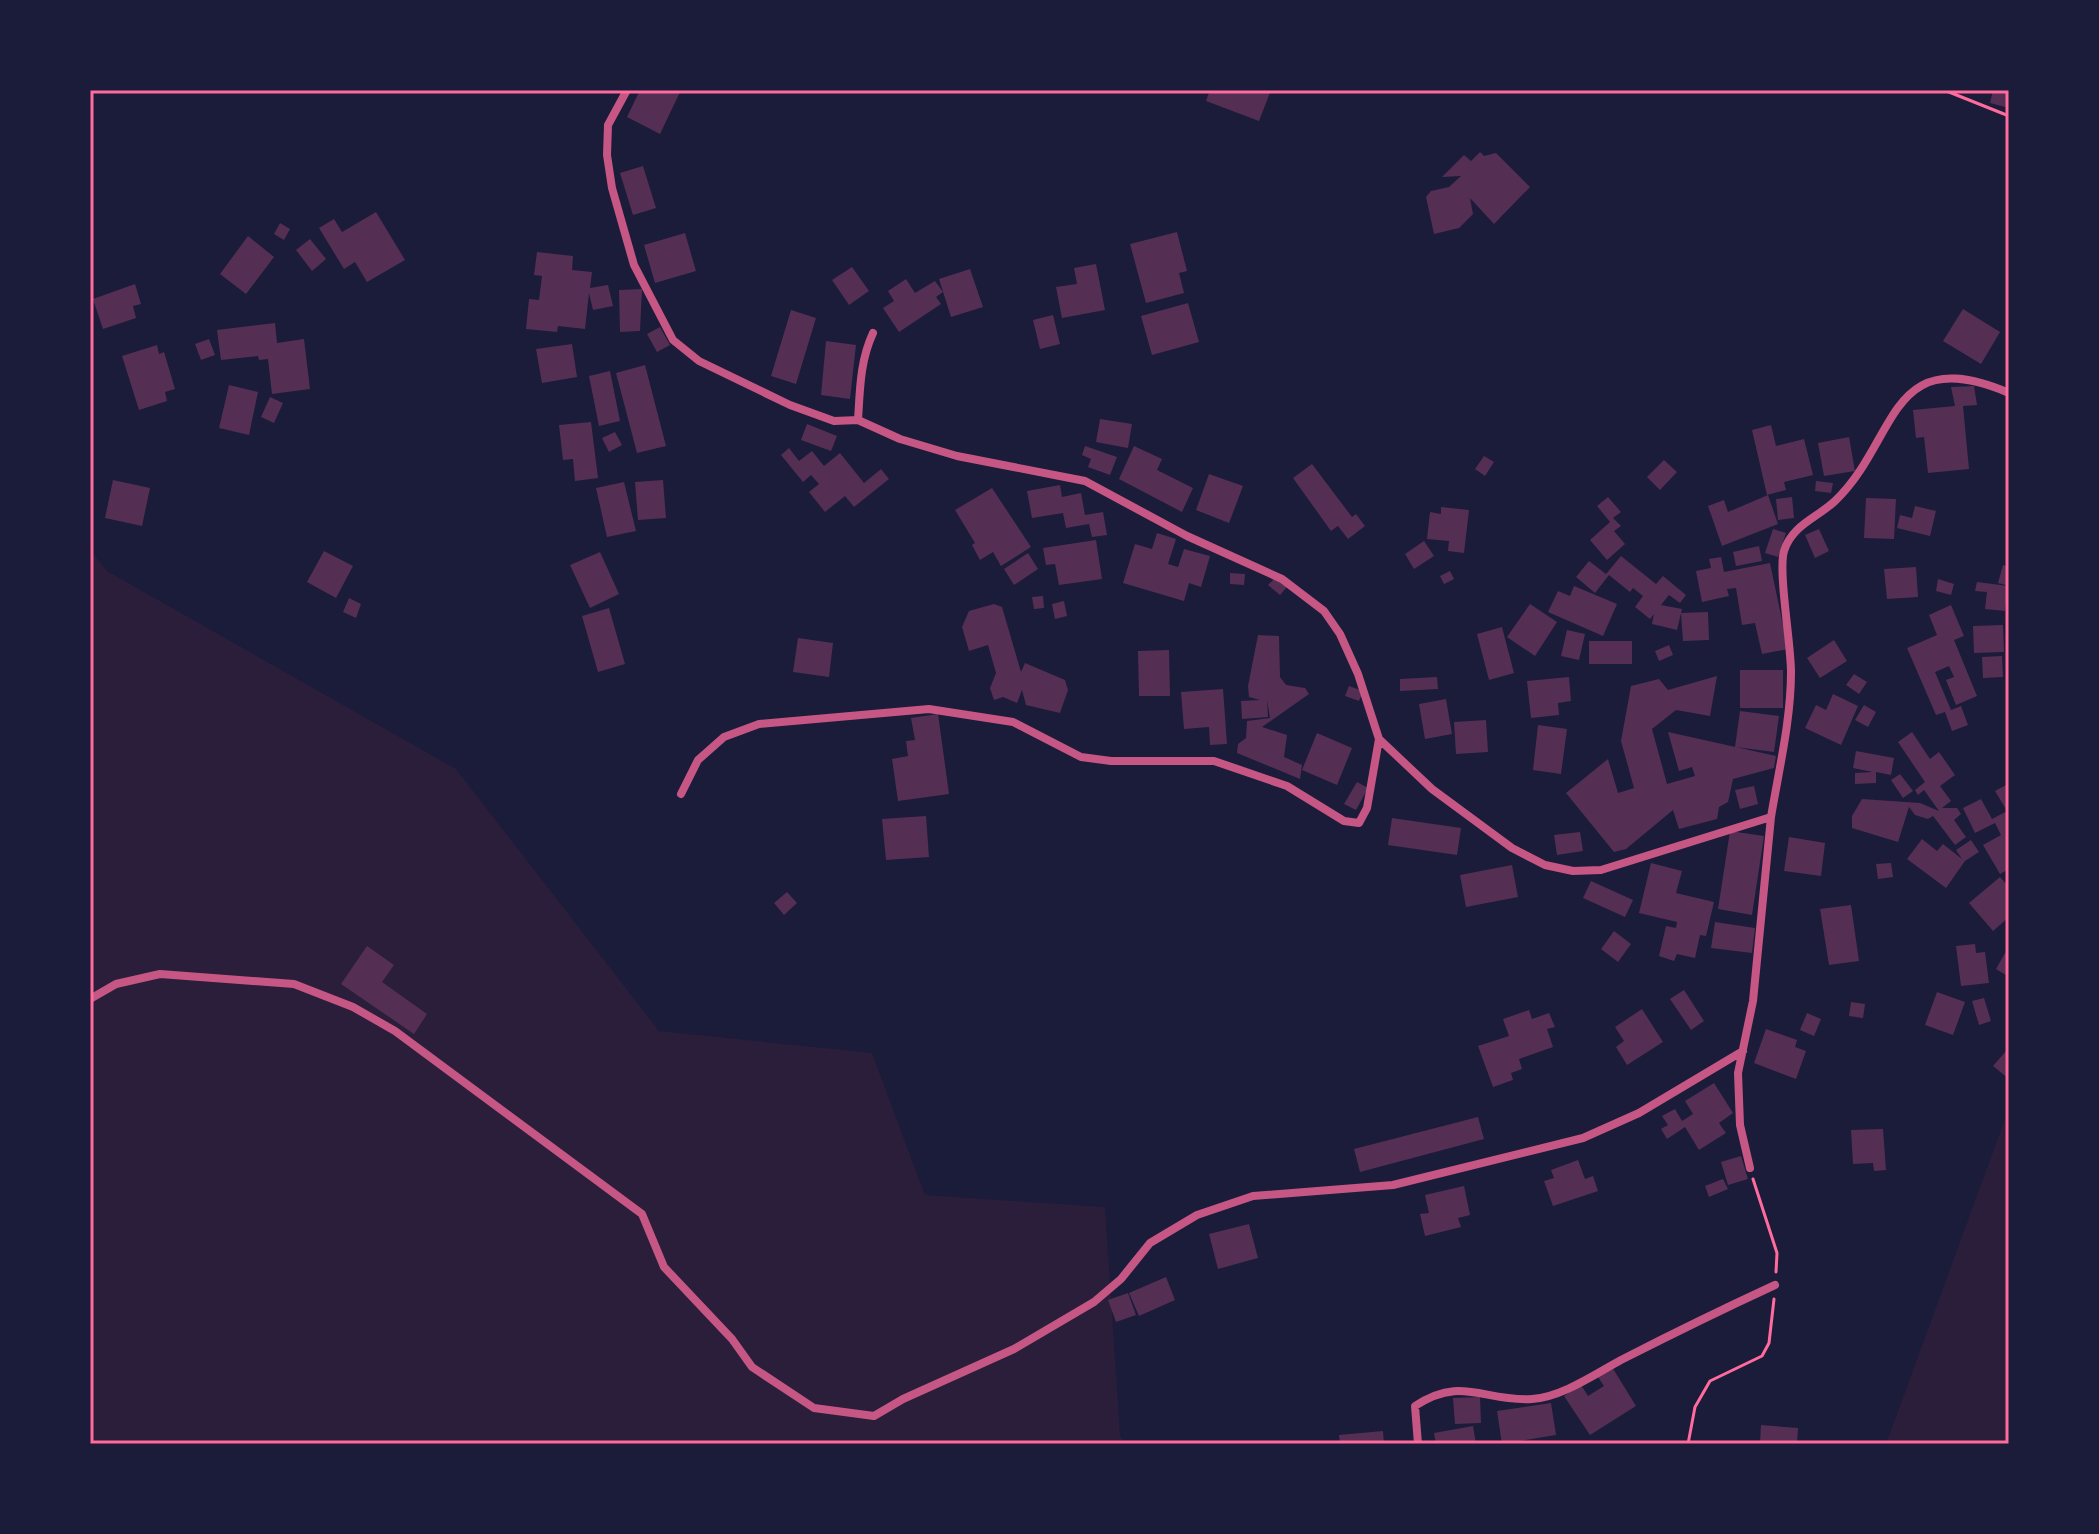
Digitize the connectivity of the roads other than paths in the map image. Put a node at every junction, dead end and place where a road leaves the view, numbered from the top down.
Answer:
1 (627, 90) edge
2 (873, 333) dead end
3 (2009, 393) edge
4 (858, 420) junction
5 (1379, 739) junction
6 (681, 794) dead end
7 (1771, 817) junction
8 (90, 999) edge
9 (1743, 1051) junction
10 (1750, 1168) dead end
11 (1775, 1285) dead end
12 (1418, 1444) edge

1 - 4 street
2 - 4 street
3 - 7 street
4 - 5 street
5 - 6 street
5 - 7 street
7 - 9 street
8 - 9 street
9 - 10 street
11 - 12 street

